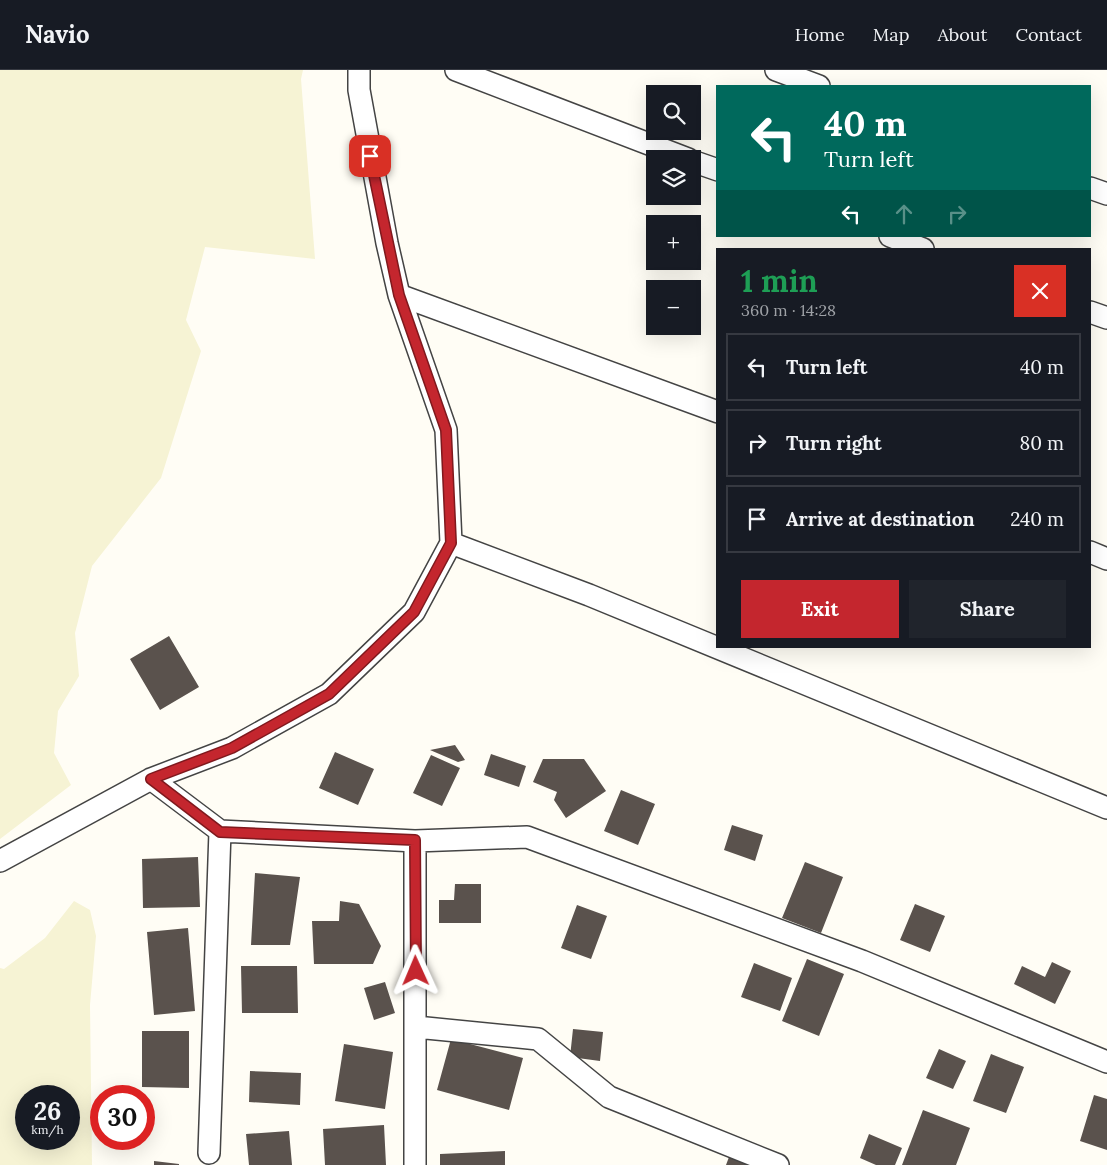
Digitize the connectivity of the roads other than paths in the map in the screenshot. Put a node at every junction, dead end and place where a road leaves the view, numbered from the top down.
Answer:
1 (359, 70) edge
2 (456, 70) edge
3 (776, 70) edge
4 (816, 85) edge
5 (665, 150) edge
6 (701, 164) edge
7 (716, 169) edge
8 (1091, 188) edge
9 (1107, 194) edge
10 (893, 237) edge
11 (920, 248) edge
12 (399, 295) junction
13 (1091, 312) edge
14 (1107, 318) edge
15 (716, 411) edge
16 (451, 543) junction
17 (1091, 552) edge
18 (1107, 559) edge
19 (716, 648) edge
20 (716, 648) edge
21 (151, 779) junction
22 (1107, 808) edge
23 (220, 832) junction
24 (415, 840) junction
25 (0, 861) edge
26 (416, 1027) junction
27 (1107, 1062) edge
28 (209, 1153) dead end
29 (415, 1165) edge
30 (778, 1165) edge

1 - 12 street
2 - 5 street
3 - 4 street
6 - 7 street
8 - 9 street
10 - 11 street
12 - 15 street
12 - 16 street
13 - 14 street
16 - 20 street
16 - 21 street
17 - 18 street
19 - 22 street
21 - 23 street
21 - 25 street
23 - 24 street
23 - 28 street
24 - 26 street
24 - 27 street
26 - 29 street
26 - 30 street

